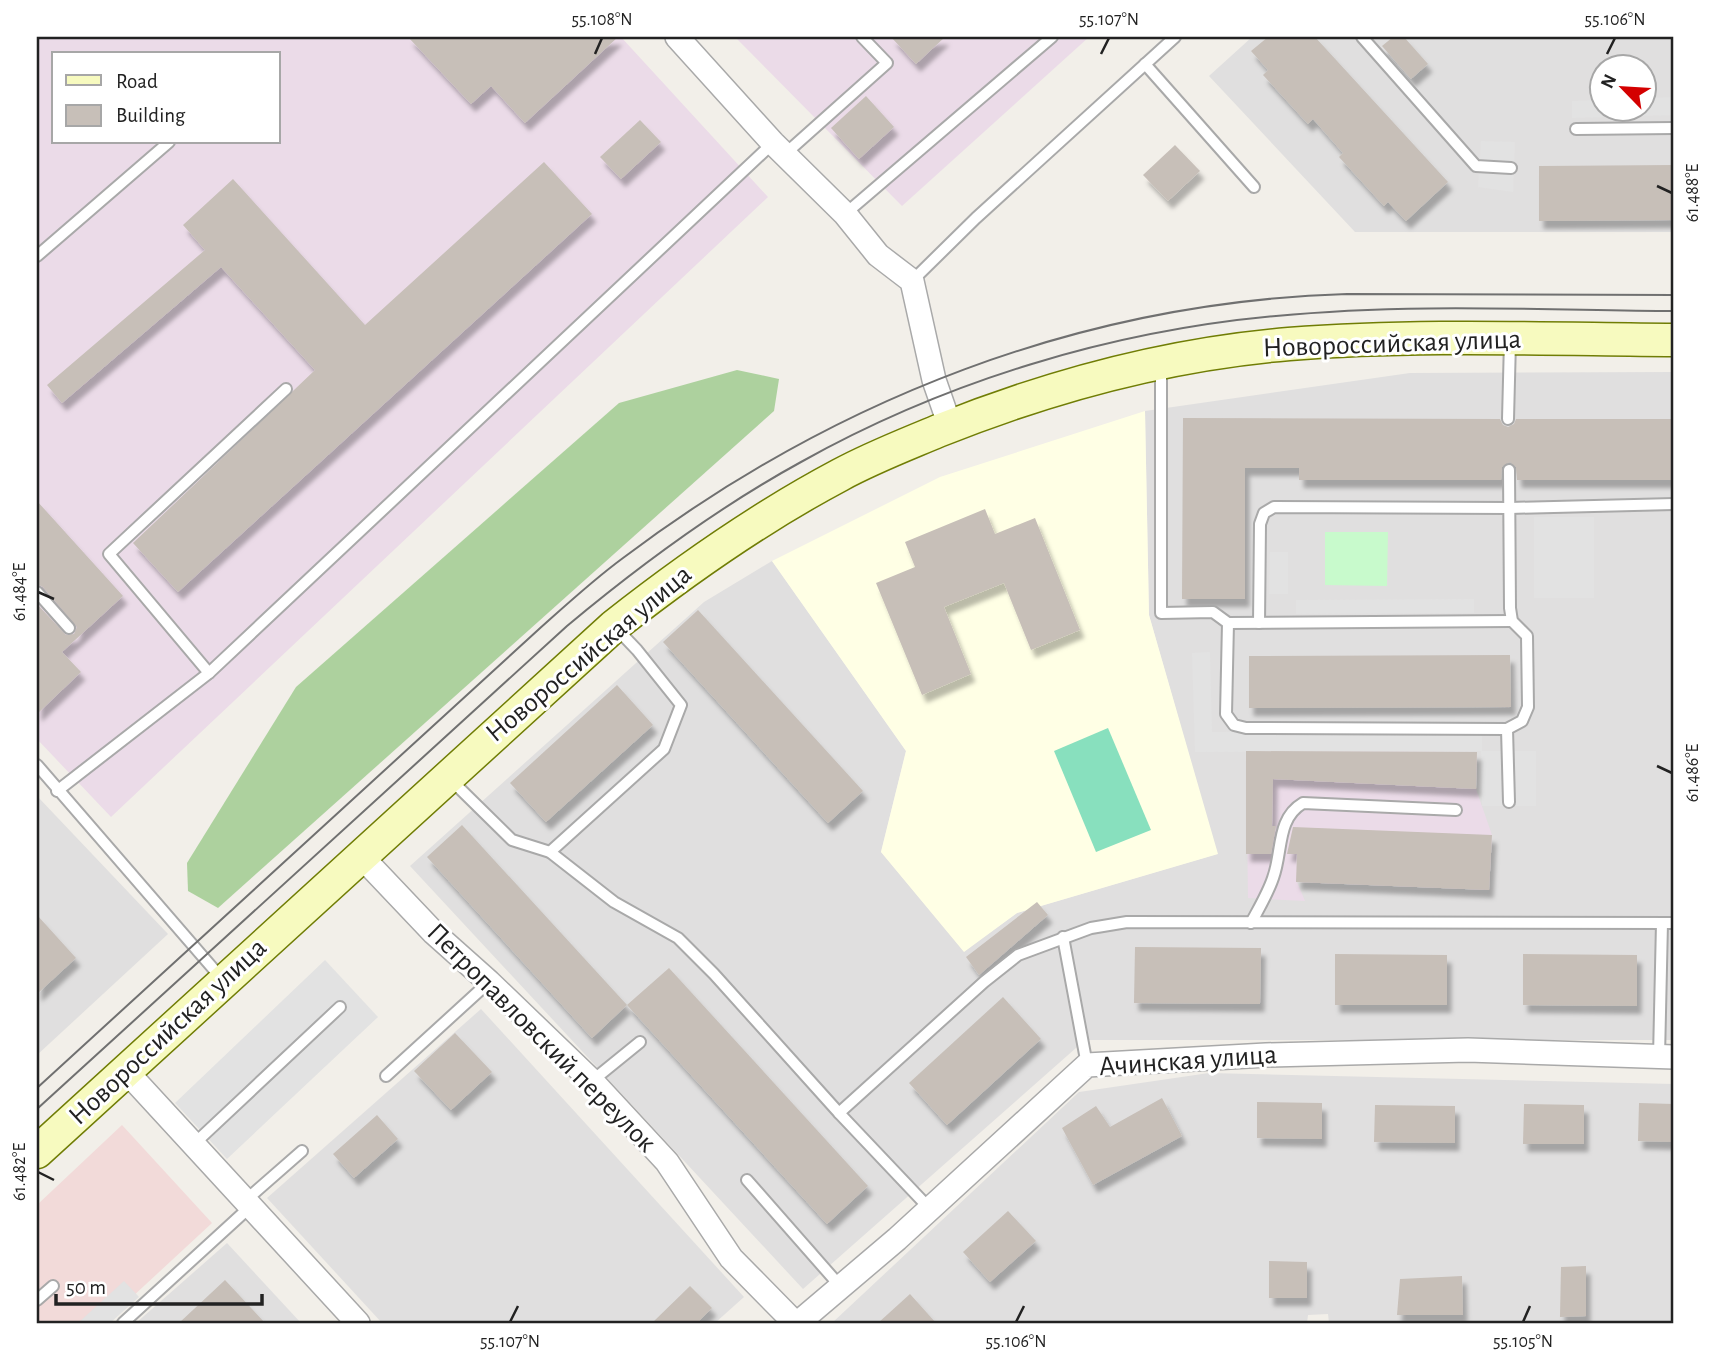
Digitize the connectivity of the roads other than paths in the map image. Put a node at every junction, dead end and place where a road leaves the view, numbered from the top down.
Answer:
1 (677, 37) edge
2 (862, 37) edge
3 (1052, 37) edge
4 (1175, 37) edge
5 (1367, 38) edge
6 (1146, 64) junction
7 (1674, 128) edge
8 (1576, 129) dead end
9 (167, 144) edge
10 (779, 149) junction
11 (1511, 168) dead end
12 (1254, 187) dead end
13 (845, 214) junction
14 (37, 256) edge
15 (912, 281) junction
16 (1510, 339) junction
17 (1674, 340) edge
18 (1161, 362) junction
19 (286, 389) dead end
20 (1508, 419) dead end
21 (950, 426) junction
22 (1508, 470) dead end
23 (1674, 504) edge
24 (1510, 508) junction
25 (37, 592) edge
26 (1512, 621) junction
27 (1228, 623) junction
28 (1259, 623) junction
29 (614, 626) junction
30 (69, 628) dead end
31 (209, 673) junction
32 (1507, 729) junction
33 (37, 765) edge
34 (447, 776) junction
35 (57, 791) junction
36 (1509, 802) dead end
37 (1456, 810) dead end
38 (550, 852) junction
39 (360, 855) junction
40 (1251, 923) junction
41 (1662, 923) junction
42 (1674, 923) edge
43 (1063, 937) junction
44 (224, 980) junction
45 (489, 982) junction
46 (340, 1007) dead end
47 (640, 1042) dead end
48 (1667, 1057) edge
49 (1087, 1065) junction
50 (126, 1071) junction
51 (386, 1076) dead end
52 (592, 1081) junction
53 (839, 1113) junction
54 (194, 1144) junction
55 (302, 1151) dead end
56 (37, 1153) edge
57 (747, 1180) dead end
58 (249, 1203) junction
59 (930, 1209) junction
60 (53, 1286) dead end
61 (840, 1286) junction
62 (37, 1300) edge
63 (123, 1323) edge
64 (358, 1323) edge
65 (796, 1323) edge

1 - 10 street
2 - 10 lane
3 - 13 lane
4 - 6 lane
5 - 11 lane
6 - 12 lane
6 - 15 lane
7 - 8 lane
9 - 14 lane
10 - 13 street
10 - 31 lane
13 - 15 street
15 - 21 street
16 - 17 main road, Новороссийская улица
16 - 18 main road, Новороссийская улица
16 - 20 lane
18 - 21 main road, Новороссийская улица
18 - 27 lane
19 - 31 lane
21 - 29 main road, Новороссийская улица
22 - 24 lane
23 - 24 lane
24 - 26 lane
24 - 28 lane
25 - 30 lane
26 - 28 lane
26 - 32 lane
27 - 28 lane
27 - 32 lane
29 - 34 main road, Новороссийская улица
29 - 38 lane
31 - 35 lane
32 - 36 lane
33 - 35 lane
34 - 38 lane
34 - 39 main road, Новороссийская улица
35 - 44 lane
37 - 40 lane
38 - 53 lane
39 - 44 main road, Новороссийская улица
39 - 45 street, Петропавловский переулок
40 - 41 lane
40 - 43 lane
41 - 42 lane
41 - 48 lane
43 - 49 lane
43 - 53 lane
44 - 50 main road, Новороссийская улица
45 - 51 lane
45 - 52 street, Петропавловский переулок
46 - 54 lane
47 - 52 lane
48 - 49 street, Ачинская улица
49 - 59 street, Ачинская улица
50 - 54 street
50 - 56 main road, Новороссийская улица
52 - 65 street, Петропавловский переулок
53 - 59 lane
54 - 58 street
55 - 58 lane
57 - 61 lane
58 - 63 lane
58 - 64 street
59 - 61 street, Ачинская улица
60 - 62 lane
61 - 65 street, Ачинская улица

